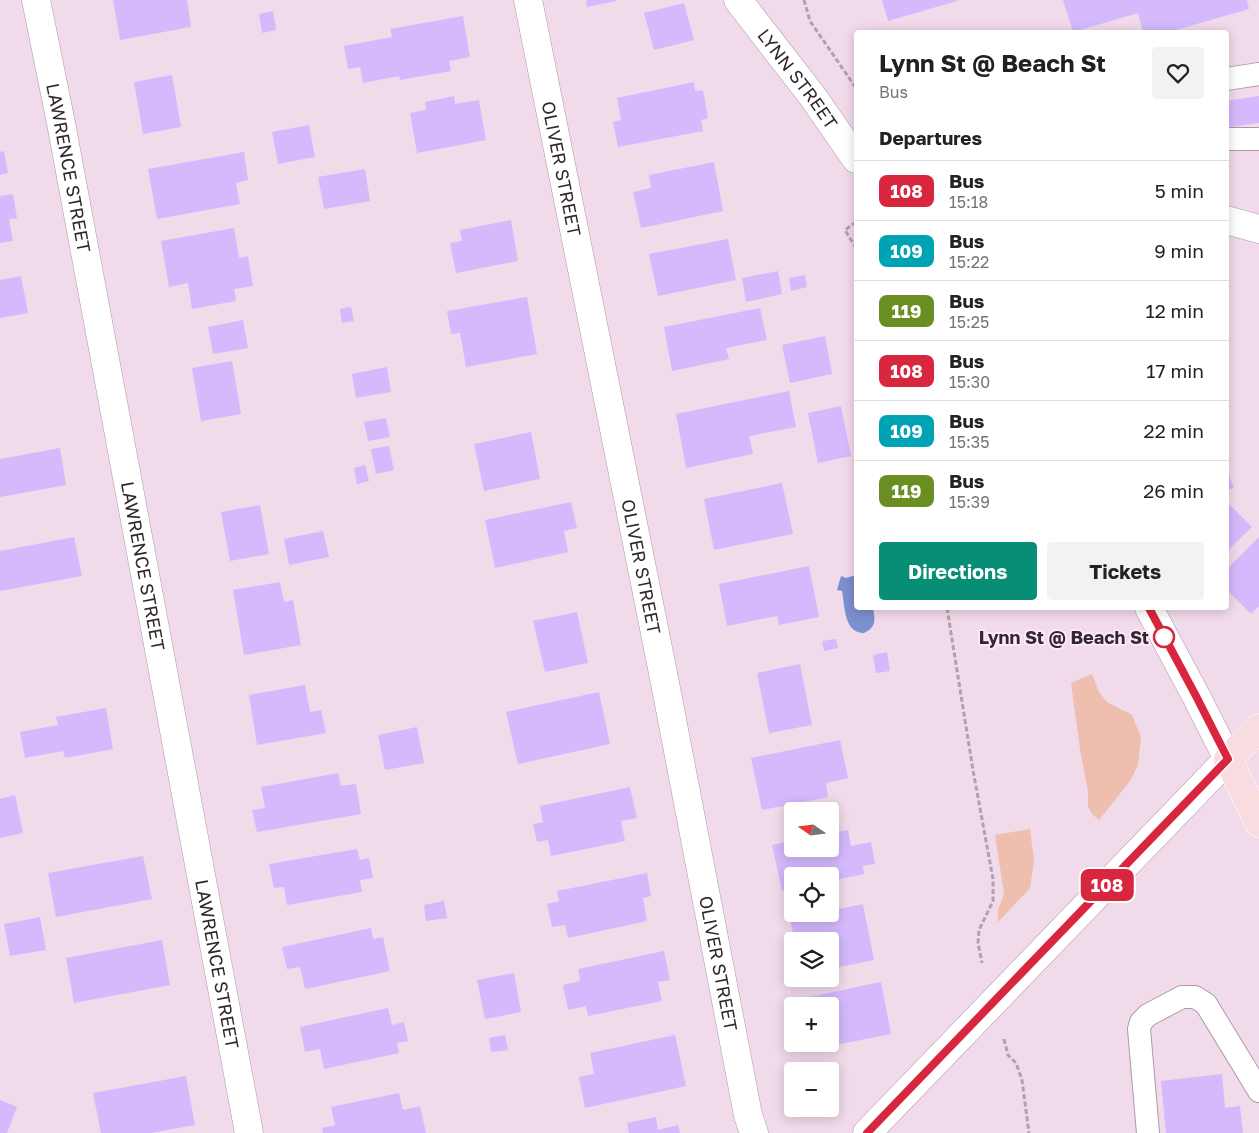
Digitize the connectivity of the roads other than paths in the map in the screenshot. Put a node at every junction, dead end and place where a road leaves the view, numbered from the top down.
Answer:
1 (36, 0) edge
2 (528, 0) edge
3 (738, 0) edge
4 (1259, 74) edge
5 (1229, 79) edge
6 (1229, 139) edge
7 (1259, 139) edge
8 (853, 147) edge
9 (1229, 221) edge
10 (1259, 229) edge
11 (1150, 610) edge
12 (1259, 728) edge
13 (1228, 759) junction
14 (1259, 823) edge
15 (1259, 1091) edge
16 (249, 1133) edge
17 (754, 1133) edge
18 (867, 1133) edge
19 (1148, 1133) edge

1 - 16 street, LAWRENCE STREET
2 - 17 street, OLIVER STREET
3 - 8 street, LYNN STREET
4 - 5 lane
6 - 7 lane
9 - 10 street
11 - 13 street
12 - 13 main road
13 - 14 main road
13 - 18 street
15 - 19 lane

